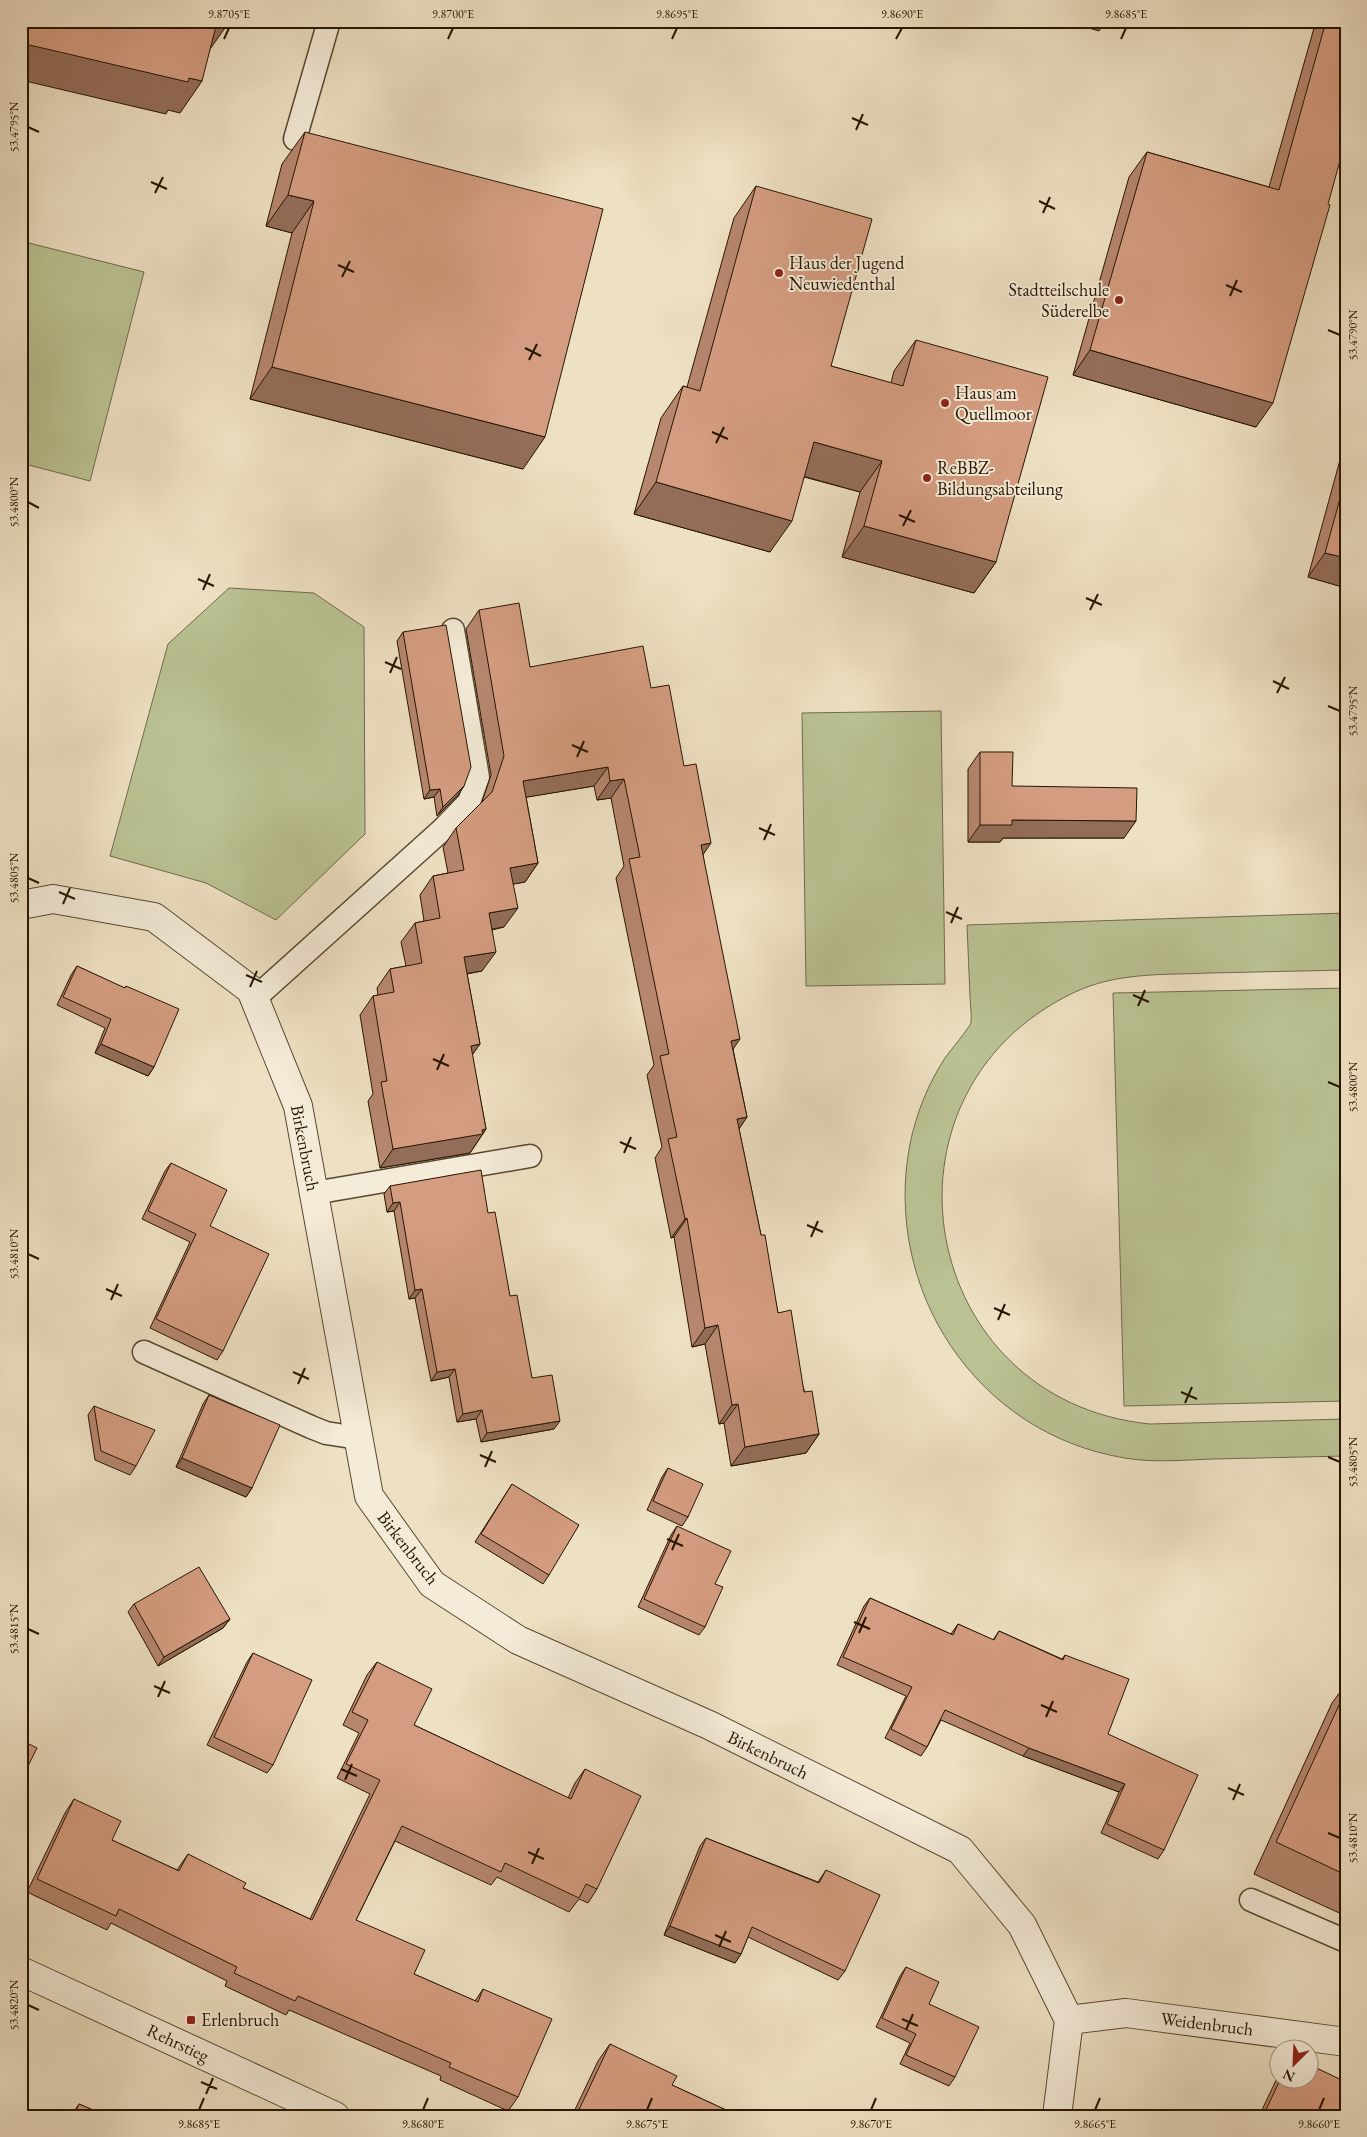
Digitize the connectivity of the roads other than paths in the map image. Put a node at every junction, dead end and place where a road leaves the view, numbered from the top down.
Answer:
1 (329, 21) edge
2 (295, 139) dead end
3 (453, 630) dead end
4 (21, 904) edge
5 (254, 999) junction
6 (530, 1156) dead end
7 (314, 1193) junction
8 (144, 1352) dead end
9 (358, 1438) junction
10 (1250, 1900) dead end
11 (1346, 1941) edge
12 (21, 1971) edge
13 (1069, 2020) junction
14 (1346, 2042) edge
15 (335, 2116) edge
16 (1057, 2116) edge

1 - 2 lane
3 - 5 lane
4 - 5 street, Birkenbruch
5 - 7 street, Birkenbruch
6 - 7 lane
7 - 9 street, Birkenbruch
8 - 9 lane
9 - 13 street, Birkenbruch
10 - 11 lane
12 - 15 street, Rehrstieg
13 - 14 street, Weidenbruch
13 - 16 street

